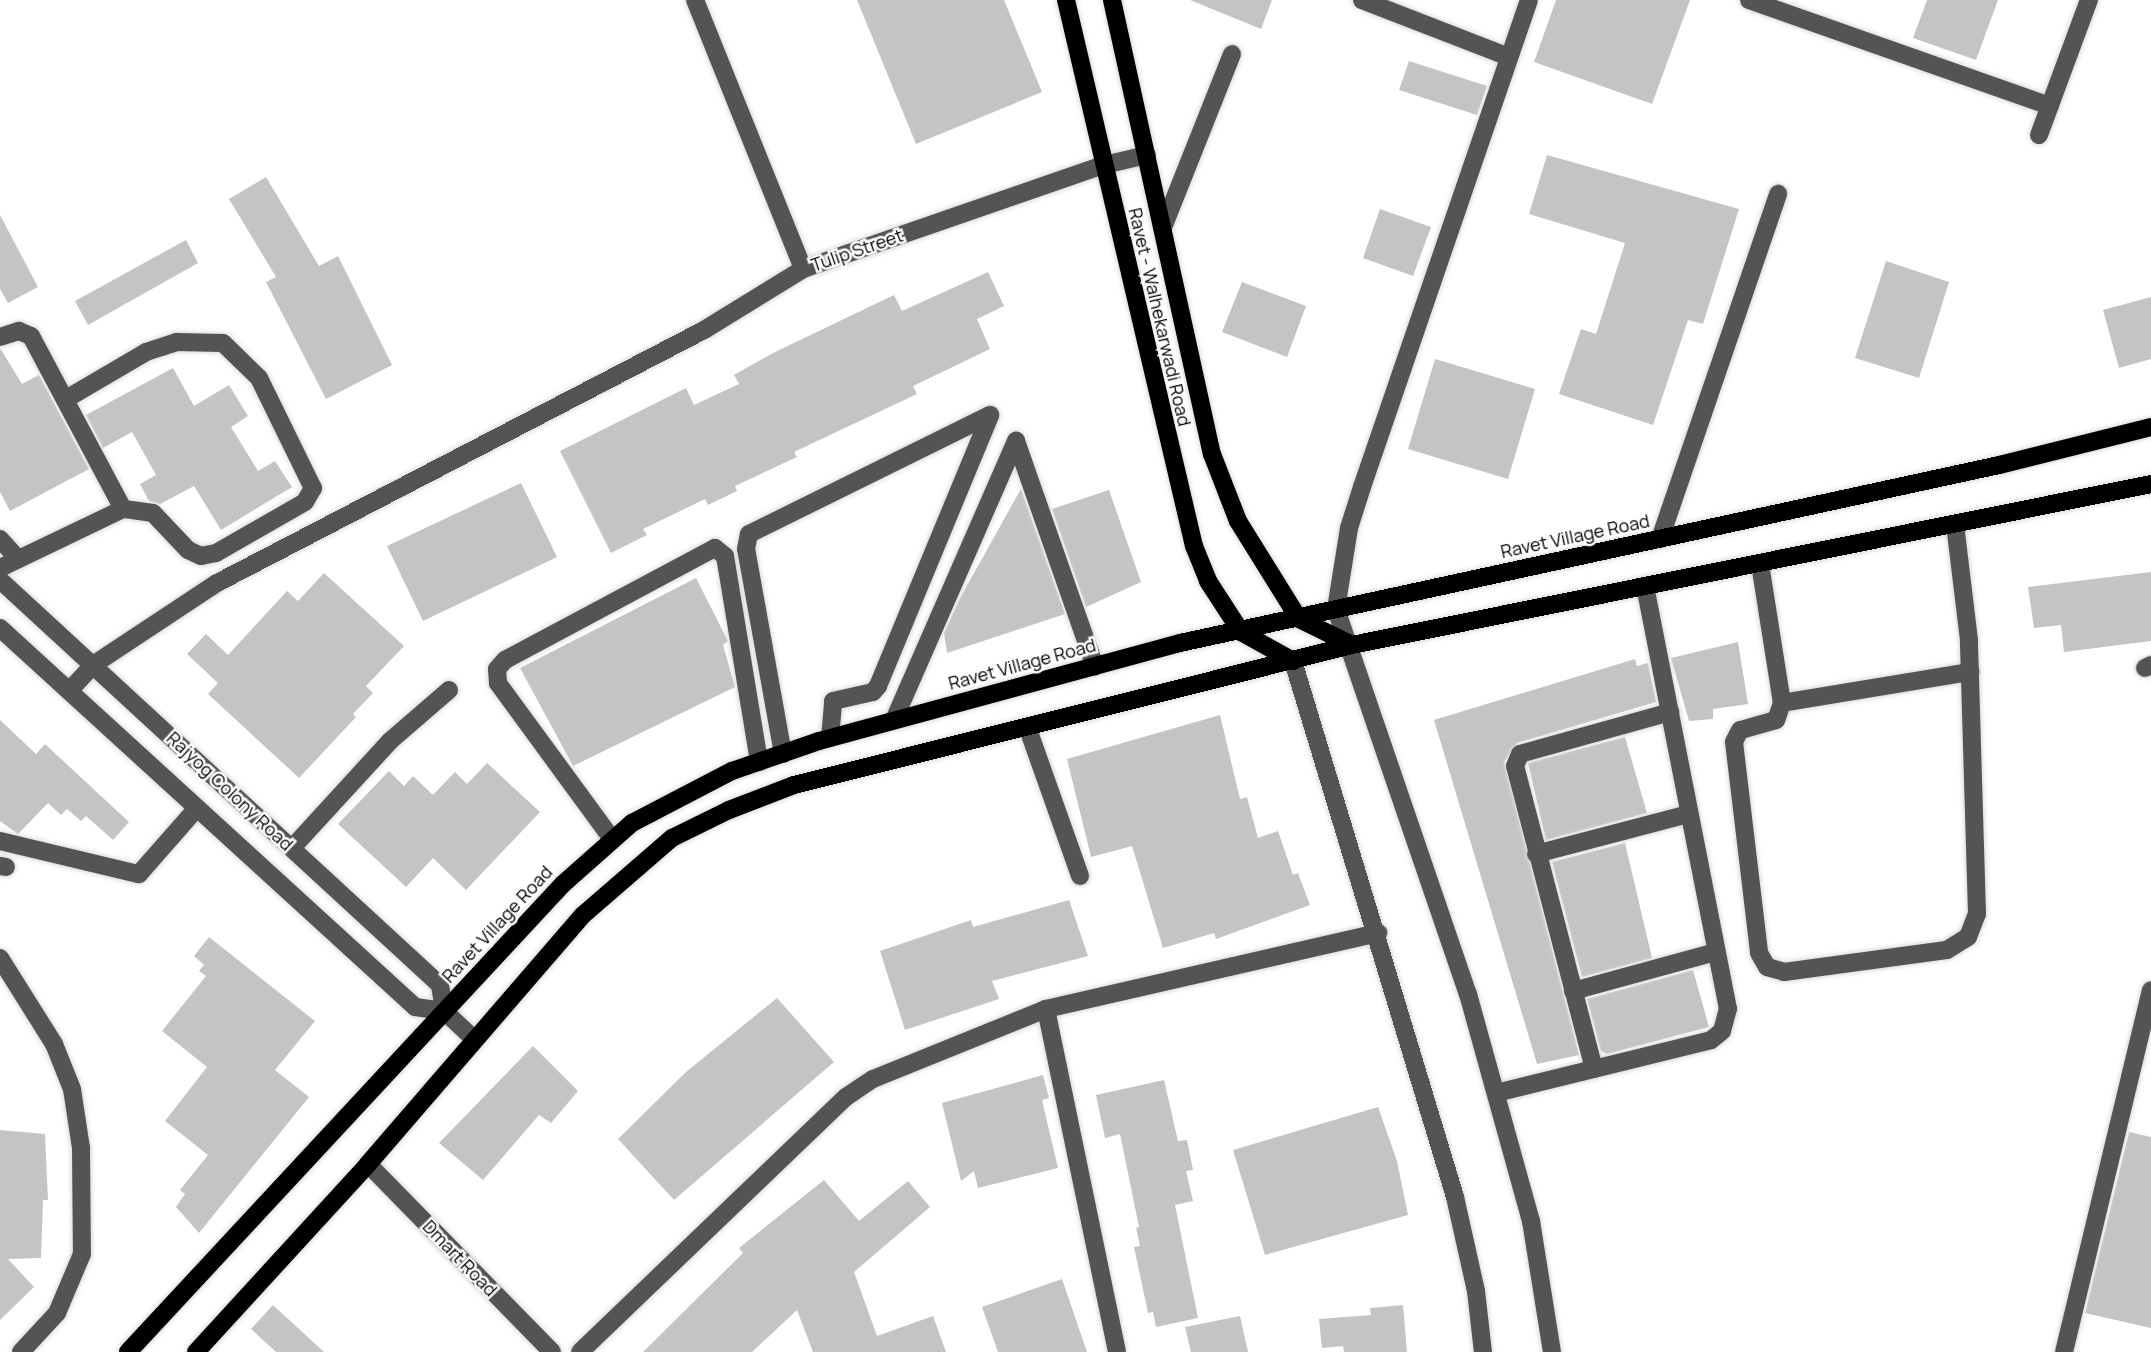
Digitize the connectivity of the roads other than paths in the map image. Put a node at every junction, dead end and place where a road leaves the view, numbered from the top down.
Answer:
1 (695, 0) edge
2 (1066, 0) edge
3 (1112, 0) edge
4 (1362, 0) edge
5 (1529, 0) edge
6 (1748, 0) edge
7 (2089, 0) edge
8 (1232, 54) dead end
9 (1509, 57) junction
10 (2050, 106) junction
11 (2039, 135) dead end
12 (1147, 155) junction
13 (1104, 165) junction
14 (1778, 194) dead end
15 (1164, 225) junction
16 (803, 269) junction
17 (0, 337) edge
18 (66, 399) junction
19 (2151, 427) edge
20 (2151, 484) edge
21 (123, 509) junction
22 (1955, 525) junction
23 (1661, 538) junction
24 (0, 539) edge
25 (18, 559) junction
26 (1760, 564) junction
27 (0, 568) edge
28 (0, 580) edge
29 (1645, 587) junction
30 (1336, 609) junction
31 (1299, 619) junction
32 (0, 628) edge
33 (1241, 632) junction
34 (1352, 645) junction
35 (1293, 661) junction
36 (93, 665) junction
37 (1095, 667) junction
38 (1970, 672) junction
39 (449, 690) dead end
40 (69, 691) junction
41 (1783, 703) junction
42 (1670, 712) junction
43 (894, 720) junction
44 (1028, 729) junction
45 (830, 738) junction
46 (783, 754) junction
47 (760, 762) junction
48 (197, 808) junction
49 (1689, 814) junction
50 (611, 839) junction
51 (0, 841) edge
52 (292, 848) junction
53 (1536, 854) junction
54 (1080, 876) dead end
55 (1378, 933) junction
56 (1716, 952) junction
57 (0, 958) edge
58 (2151, 990) edge
59 (1573, 991) junction
60 (1046, 1009) junction
61 (444, 1011) junction
62 (474, 1039) junction
63 (1594, 1069) junction
64 (1496, 1093) junction
65 (368, 1164) junction
66 (21, 1352) edge
67 (128, 1352) edge
68 (196, 1352) edge
69 (552, 1352) edge
70 (580, 1352) edge
71 (1117, 1352) edge
72 (1483, 1352) edge
73 (1552, 1352) edge
74 (2064, 1352) edge

1 - 16 street, Tulip Street
2 - 13 main road, Ravet - Walhekarwadi Road
3 - 12 main road, Ravet - Walhekarwadi Road
4 - 9 street
5 - 9 street
6 - 10 street
7 - 10 street
8 - 15 street
9 - 30 street
10 - 11 street
12 - 13 street, Tulip Street
12 - 15 main road, Ravet - Walhekarwadi Road
13 - 16 street, Tulip Street
13 - 33 main road, Ravet - Walhekarwadi Road
14 - 23 street
15 - 31 main road, Ravet - Walhekarwadi Road
16 - 36 street
17 - 18 street
18 - 21 street
18 - 21 street
19 - 23 main road, Ravet Village Road
20 - 22 main road
21 - 25 street
22 - 26 main road
22 - 38 street
23 - 30 main road, Ravet Village Road
24 - 25 street
25 - 27 street
26 - 29 main road
26 - 41 street
28 - 36 street, Rajyog Colony Road
29 - 34 main road
29 - 42 street
30 - 31 main road, Ravet Village Road
30 - 34 street
31 - 33 main road, Ravet Village Road
31 - 34 main road
32 - 40 street, Rajyog Colony Road
33 - 35 main road
33 - 37 main road, Ravet Village Road
34 - 35 main road
34 - 64 street
35 - 44 main road
35 - 55 street
36 - 40 street
36 - 52 street, Rajyog Colony Road
37 - 43 main road, Ravet Village Road
37 - 43 street
38 - 41 street
38 - 41 street
39 - 52 street
40 - 48 street, Rajyog Colony Road
42 - 49 street
42 - 53 street
43 - 45 main road, Ravet Village Road
44 - 54 street
44 - 62 main road
45 - 46 main road, Ravet Village Road
45 - 46 street
46 - 47 main road, Ravet Village Road
47 - 50 main road, Ravet Village Road
47 - 50 street
48 - 51 street
48 - 61 street, Rajyog Colony Road
49 - 53 street
49 - 56 street
50 - 61 main road, Ravet Village Road
52 - 61 street, Rajyog Colony Road
53 - 59 street
55 - 60 street
55 - 72 street
56 - 59 street
56 - 63 street
57 - 66 street
58 - 74 street
59 - 63 street
60 - 70 street
60 - 71 street
61 - 62 street, Rajyog Colony Road
61 - 67 main road, Ravet Village Road
62 - 65 main road
63 - 64 street
64 - 73 street
65 - 68 main road
65 - 69 street, Dmart Road

